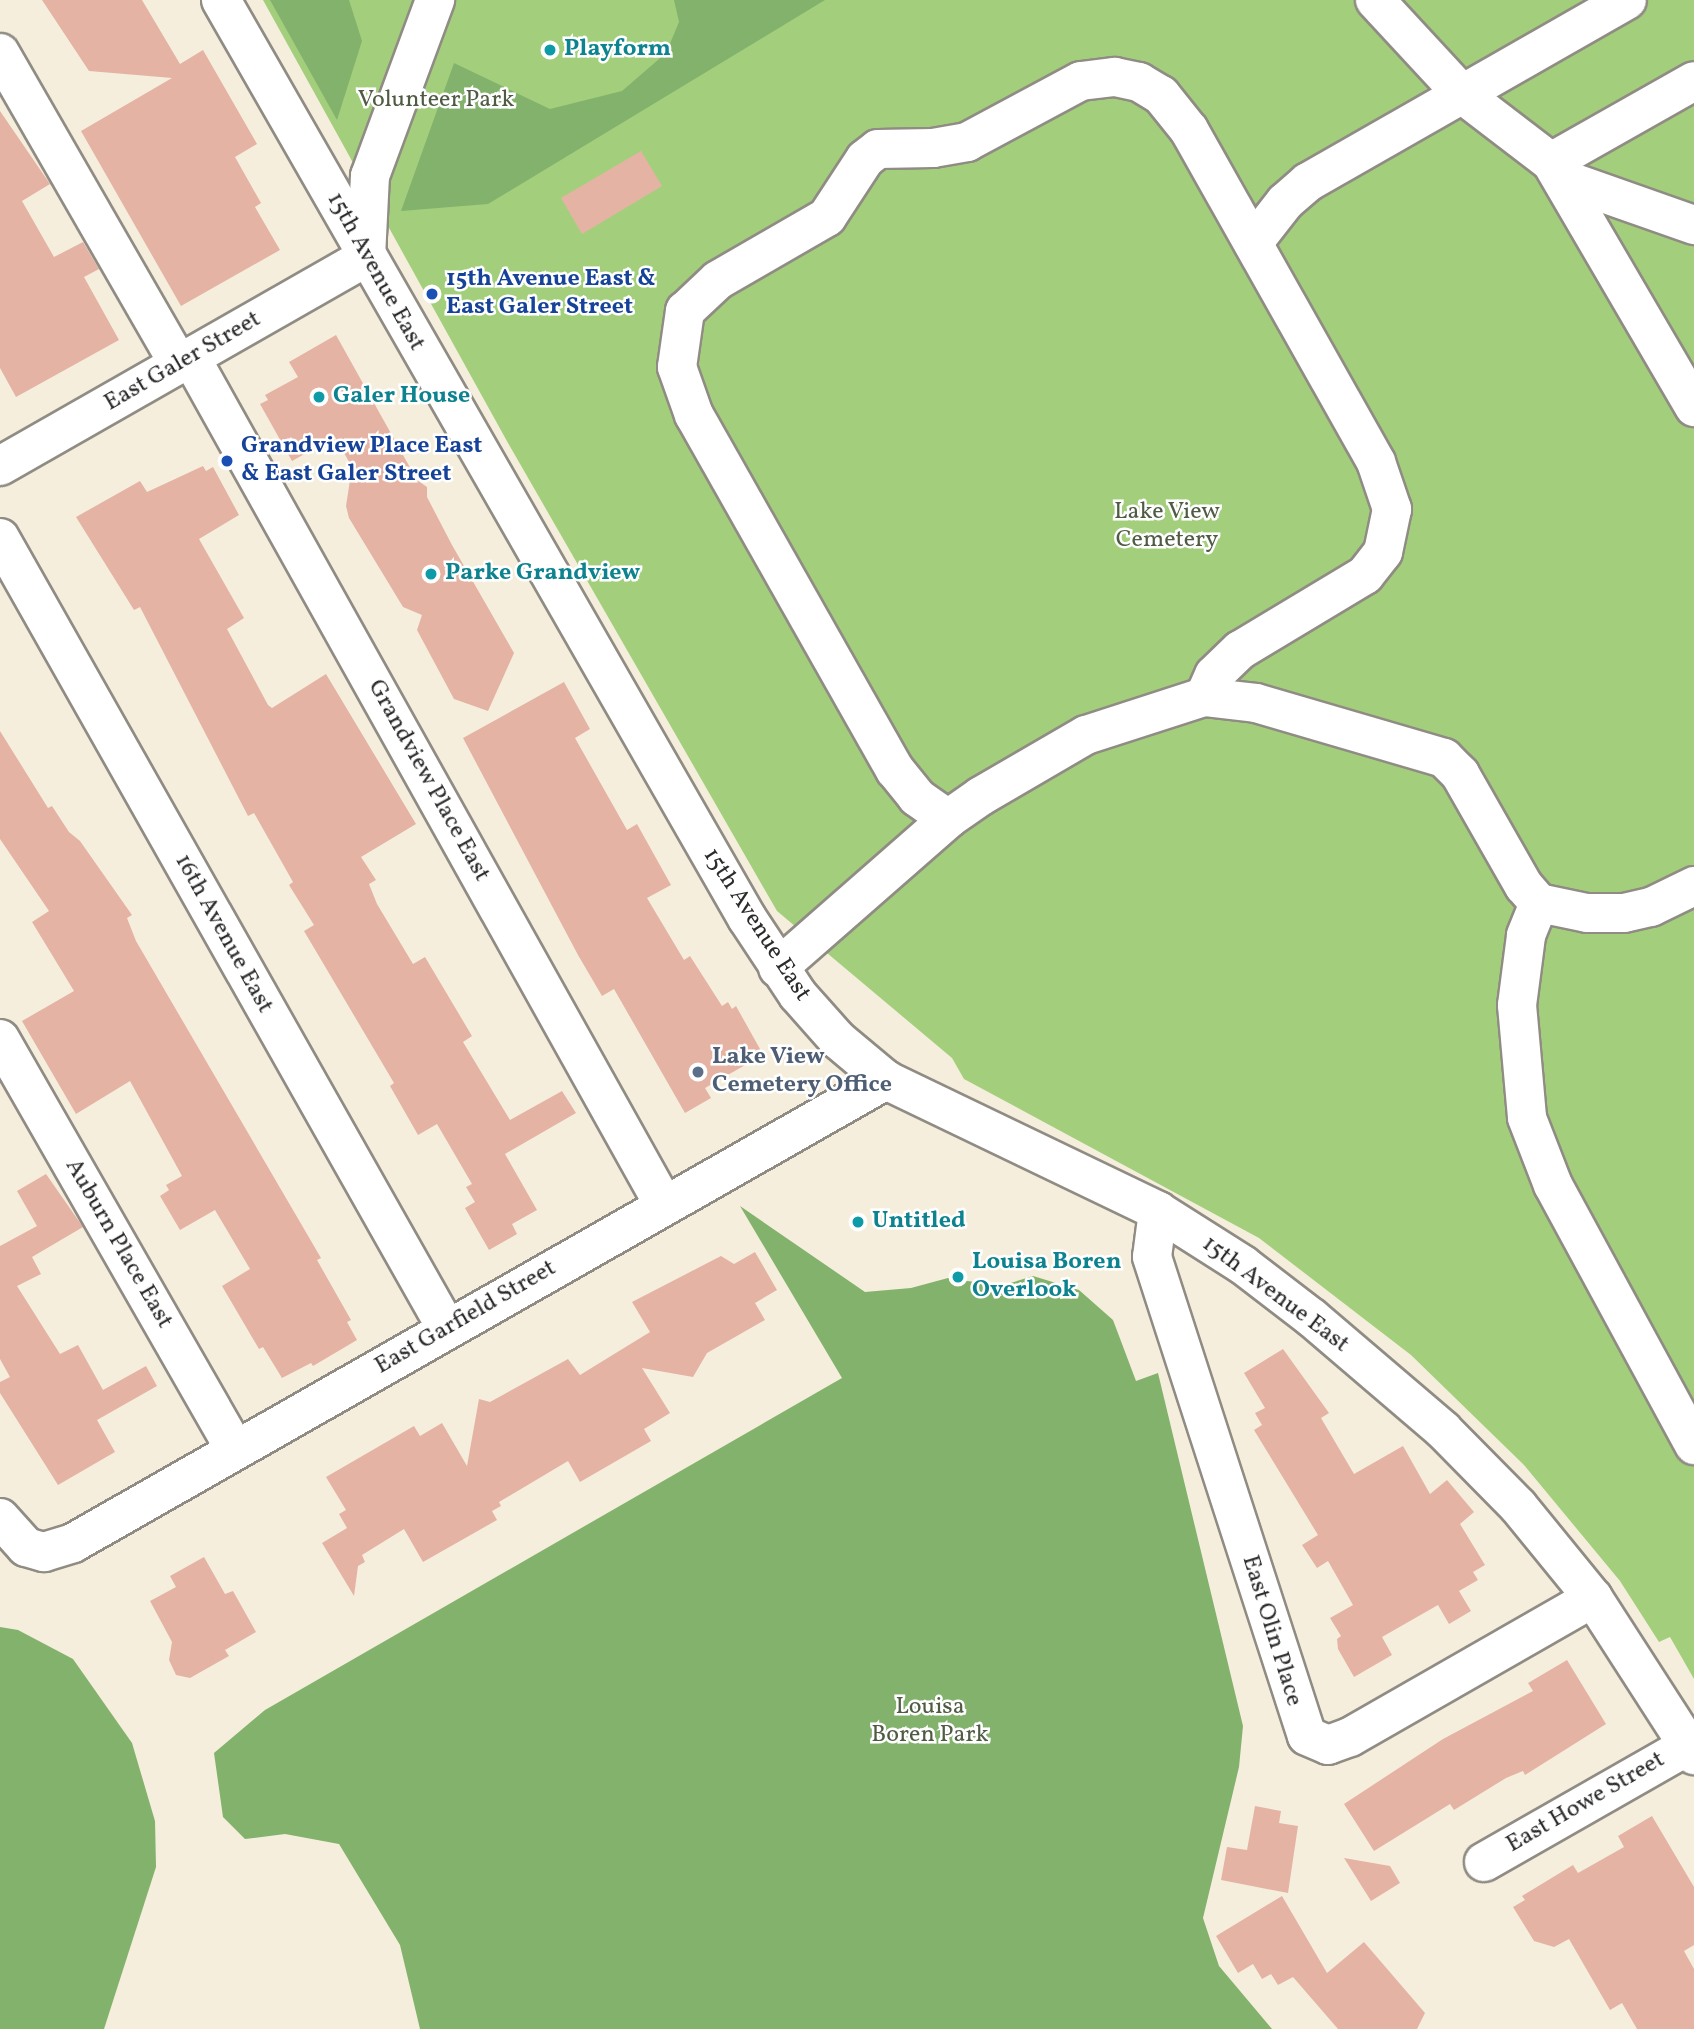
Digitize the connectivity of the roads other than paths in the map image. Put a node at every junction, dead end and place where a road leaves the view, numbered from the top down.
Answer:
1 (220, 0) edge
2 (435, 0) edge
3 (1375, 0) edge
4 (1627, 0) edge
5 (0, 53) edge
6 (1694, 82) edge
7 (1462, 94) junction
8 (1559, 171) junction
9 (1694, 225) edge
10 (1253, 243) junction
11 (366, 257) junction
12 (185, 361) junction
13 (1694, 407) edge
14 (0, 466) edge
15 (0, 538) edge
16 (1204, 697) junction
17 (948, 819) junction
18 (1694, 886) edge
19 (1539, 903) junction
20 (778, 968) junction
21 (0, 1039) edge
22 (886, 1080) junction
23 (664, 1205) junction
24 (1158, 1211) junction
25 (447, 1329) junction
26 (1694, 1445) edge
27 (235, 1450) junction
28 (0, 1518) edge
29 (1593, 1598) junction
30 (1691, 1750) edge
31 (1484, 1862) dead end

1 - 11 street, 15th Avenue East
2 - 11 street
3 - 7 street
4 - 7 street
5 - 12 street, Grandview Place East
6 - 8 street
7 - 8 street
7 - 10 street
8 - 9 street
8 - 13 street
10 - 16 street
10 - 17 street
11 - 12 street, East Galer Street
11 - 20 street, 15th Avenue East
12 - 14 street, East Galer Street
12 - 23 street, Grandview Place East
15 - 25 street, 16th Avenue East
16 - 17 street
16 - 19 street
17 - 20 street
18 - 19 street
19 - 26 street
20 - 22 street, 15th Avenue East
21 - 27 street, Auburn Place East
22 - 23 street, East Garfield Street
22 - 24 street, 15th Avenue East
23 - 25 street, East Garfield Street
24 - 29 street, 15th Avenue East
24 - 29 street, East Olin Place
25 - 27 street, East Garfield Street
27 - 28 street, East Garfield Street
29 - 30 street, 15th Avenue East
30 - 31 street, East Howe Street

